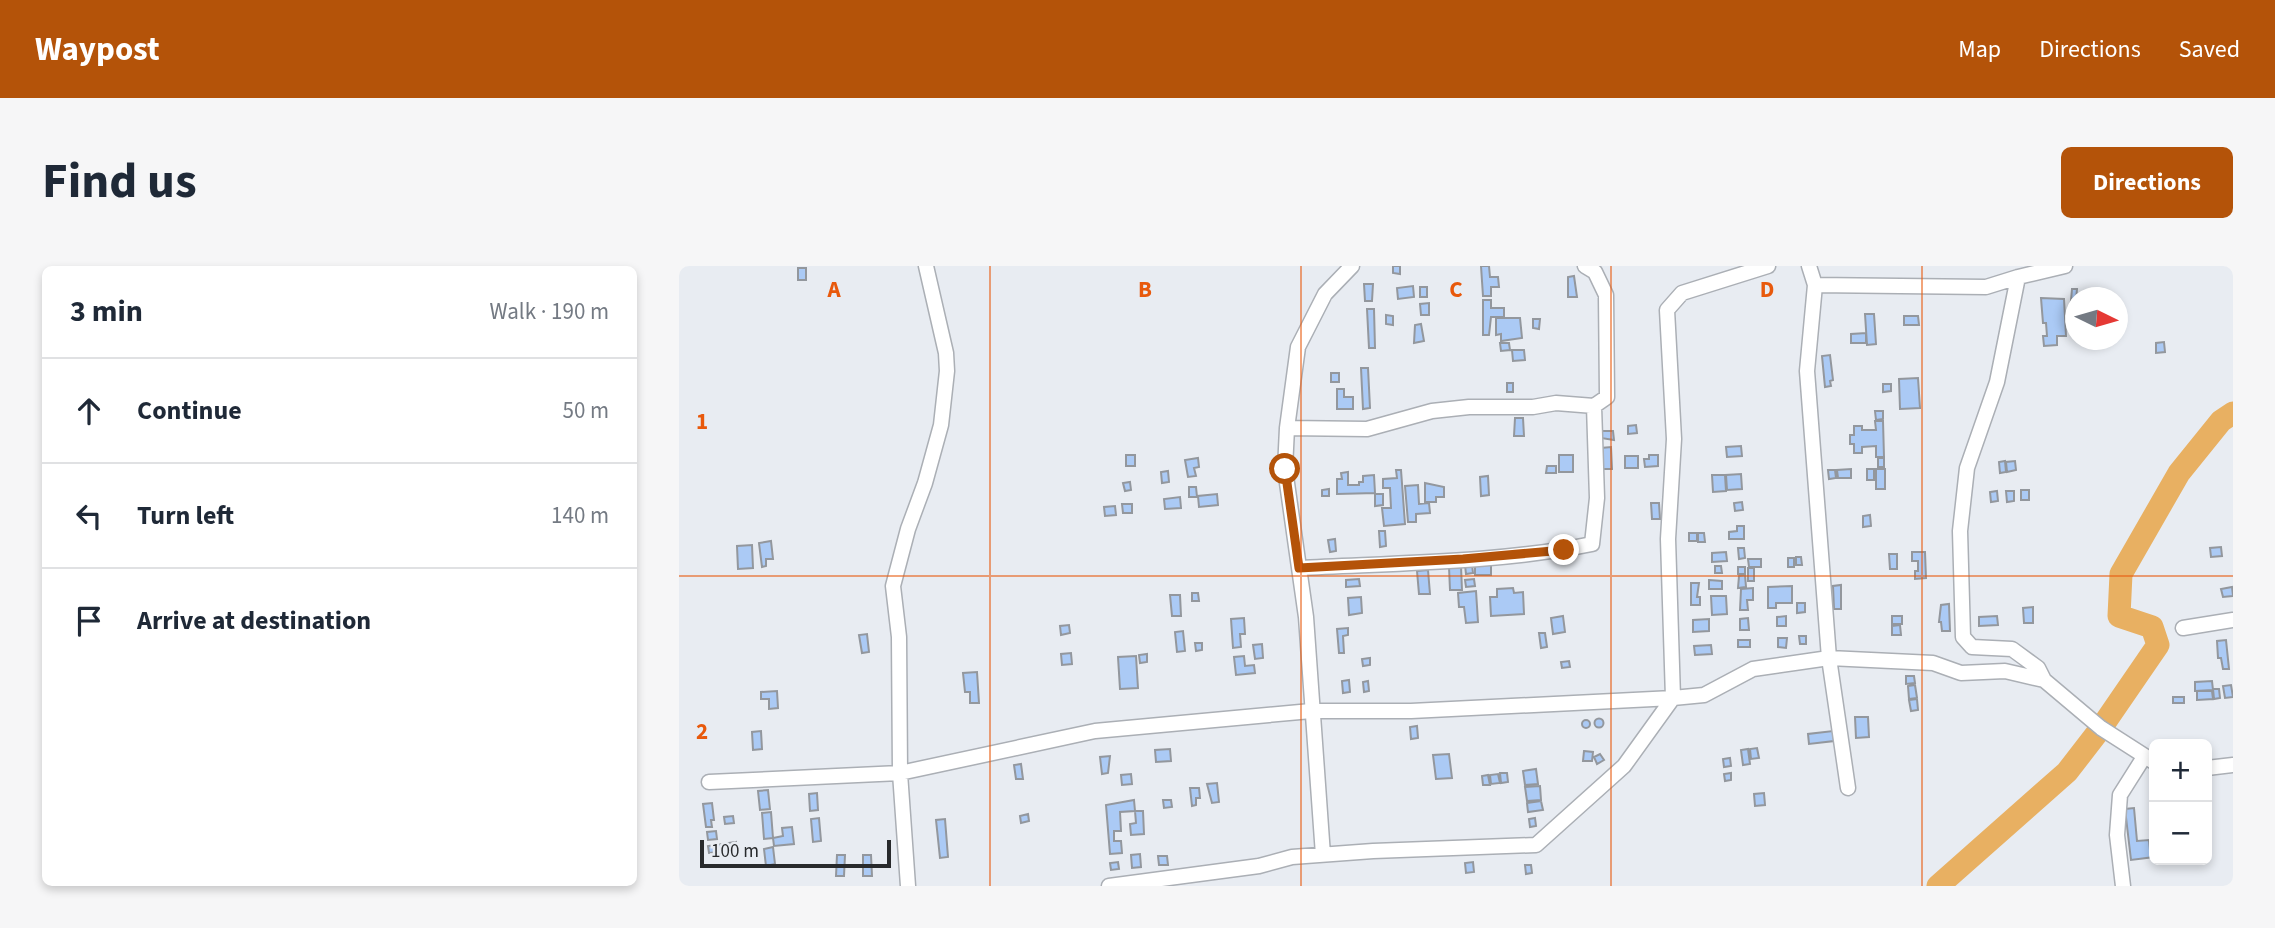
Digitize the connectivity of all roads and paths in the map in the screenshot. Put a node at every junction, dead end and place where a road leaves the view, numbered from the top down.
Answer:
1 (926, 266) edge
2 (1352, 266) edge
3 (1585, 266) edge
4 (1768, 266) edge
5 (1809, 266) edge
6 (2065, 266) edge
7 (2018, 277) junction
8 (1815, 285) junction
9 (1594, 406) junction
10 (1287, 428) junction
11 (1299, 568) junction
12 (2233, 620) edge
13 (2183, 628) dead end
14 (1829, 658) junction
15 (2044, 680) junction
16 (1673, 698) junction
17 (1311, 711) junction
18 (2149, 760) edge
19 (2233, 765) edge
20 (2212, 767) edge
21 (899, 773) junction
22 (709, 782) dead end
23 (1848, 788) dead end
24 (1323, 855) junction
25 (908, 886) edge
26 (1109, 886) edge
27 (2123, 886) edge

1 - 21 street
2 - 10 street
3 - 9 street
4 - 16 street
5 - 8 street
6 - 7 street
7 - 8 street
7 - 15 street
8 - 14 street
9 - 10 street
9 - 11 street
10 - 11 street
11 - 17 street
12 - 13 street
14 - 15 street
14 - 16 street
14 - 23 street
15 - 18 street
16 - 17 street
16 - 24 street
17 - 21 street
17 - 24 street
18 - 27 street
19 - 20 street
21 - 22 street
21 - 25 street
24 - 26 street

